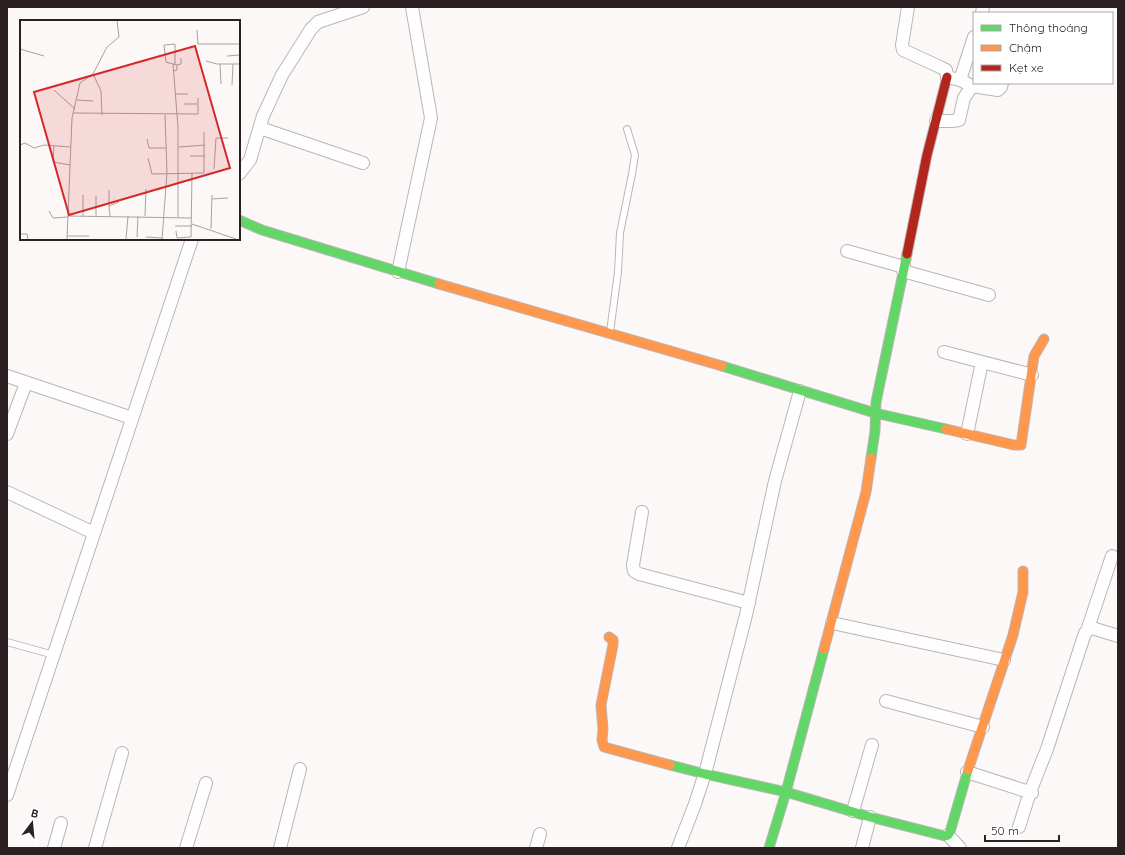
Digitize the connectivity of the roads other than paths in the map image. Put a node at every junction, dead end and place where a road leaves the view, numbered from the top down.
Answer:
1 (363, 7) edge
2 (412, 7) edge
3 (908, 7) edge
4 (973, 40) edge
5 (946, 77) junction
6 (960, 80) junction
7 (1002, 84) edge
8 (972, 86) junction
9 (936, 121) junction
10 (260, 128) junction
11 (627, 129) dead end
12 (363, 163) dead end
13 (240, 173) edge
14 (240, 220) edge
15 (192, 240) edge
16 (847, 251) dead end
17 (904, 269) junction
18 (398, 272) junction
19 (989, 295) dead end
20 (610, 333) junction
21 (1044, 339) dead end
22 (944, 352) dead end
23 (982, 362) junction
24 (1032, 375) junction
25 (7, 376) edge
26 (26, 383) junction
27 (800, 391) junction
28 (875, 413) junction
29 (132, 418) junction
30 (7, 434) edge
31 (967, 434) junction
32 (7, 492) edge
33 (642, 512) dead end
34 (94, 533) junction
35 (1112, 556) dead end
36 (1023, 571) dead end
37 (749, 602) junction
38 (832, 623) junction
39 (1087, 631) junction
40 (1118, 636) edge
41 (609, 637) dead end
42 (7, 642) edge
43 (54, 655) junction
44 (1004, 660) junction
45 (886, 701) dead end
46 (983, 727) junction
47 (872, 745) dead end
48 (122, 753) dead end
49 (300, 769) dead end
50 (967, 772) junction
51 (705, 774) junction
52 (206, 783) dead end
53 (786, 792) junction
54 (1031, 792) junction
55 (7, 795) edge
56 (853, 811) junction
57 (870, 817) junction
58 (61, 823) dead end
59 (1019, 827) dead end
60 (540, 834) dead end
61 (948, 835) junction
62 (54, 848) edge
63 (95, 848) edge
64 (186, 848) edge
65 (280, 848) edge
66 (536, 848) edge
67 (678, 848) edge
68 (769, 848) edge
69 (862, 848) edge
70 (960, 848) edge

1 - 10 street
2 - 18 street
3 - 5 street
4 - 6 street
5 - 6 street
5 - 9 street
6 - 8 street
7 - 8 street
8 - 9 street
9 - 17 street
10 - 12 street
10 - 13 street
11 - 20 lane
14 - 18 street
15 - 29 street
16 - 17 street
17 - 19 street
17 - 28 street
18 - 20 street
20 - 27 street
21 - 24 street
22 - 23 street
23 - 24 street
23 - 31 street
24 - 31 street
25 - 26 street
26 - 29 street
26 - 30 street
27 - 28 street
27 - 37 street
28 - 31 street
28 - 38 street
29 - 34 street
32 - 34 street
33 - 37 street
34 - 43 street
35 - 39 street
36 - 44 street
37 - 51 street
38 - 44 street
38 - 53 street
39 - 40 street
39 - 54 street
41 - 51 street
42 - 43 lane
43 - 55 street
44 - 46 street
45 - 46 street
46 - 50 street
47 - 56 street
48 - 63 street
49 - 65 street
50 - 54 street
50 - 61 street
51 - 53 street
51 - 67 street
52 - 64 street
53 - 56 street
53 - 68 street
54 - 59 street
56 - 57 street
57 - 61 street
57 - 69 street
58 - 62 street
60 - 66 street
61 - 70 street

